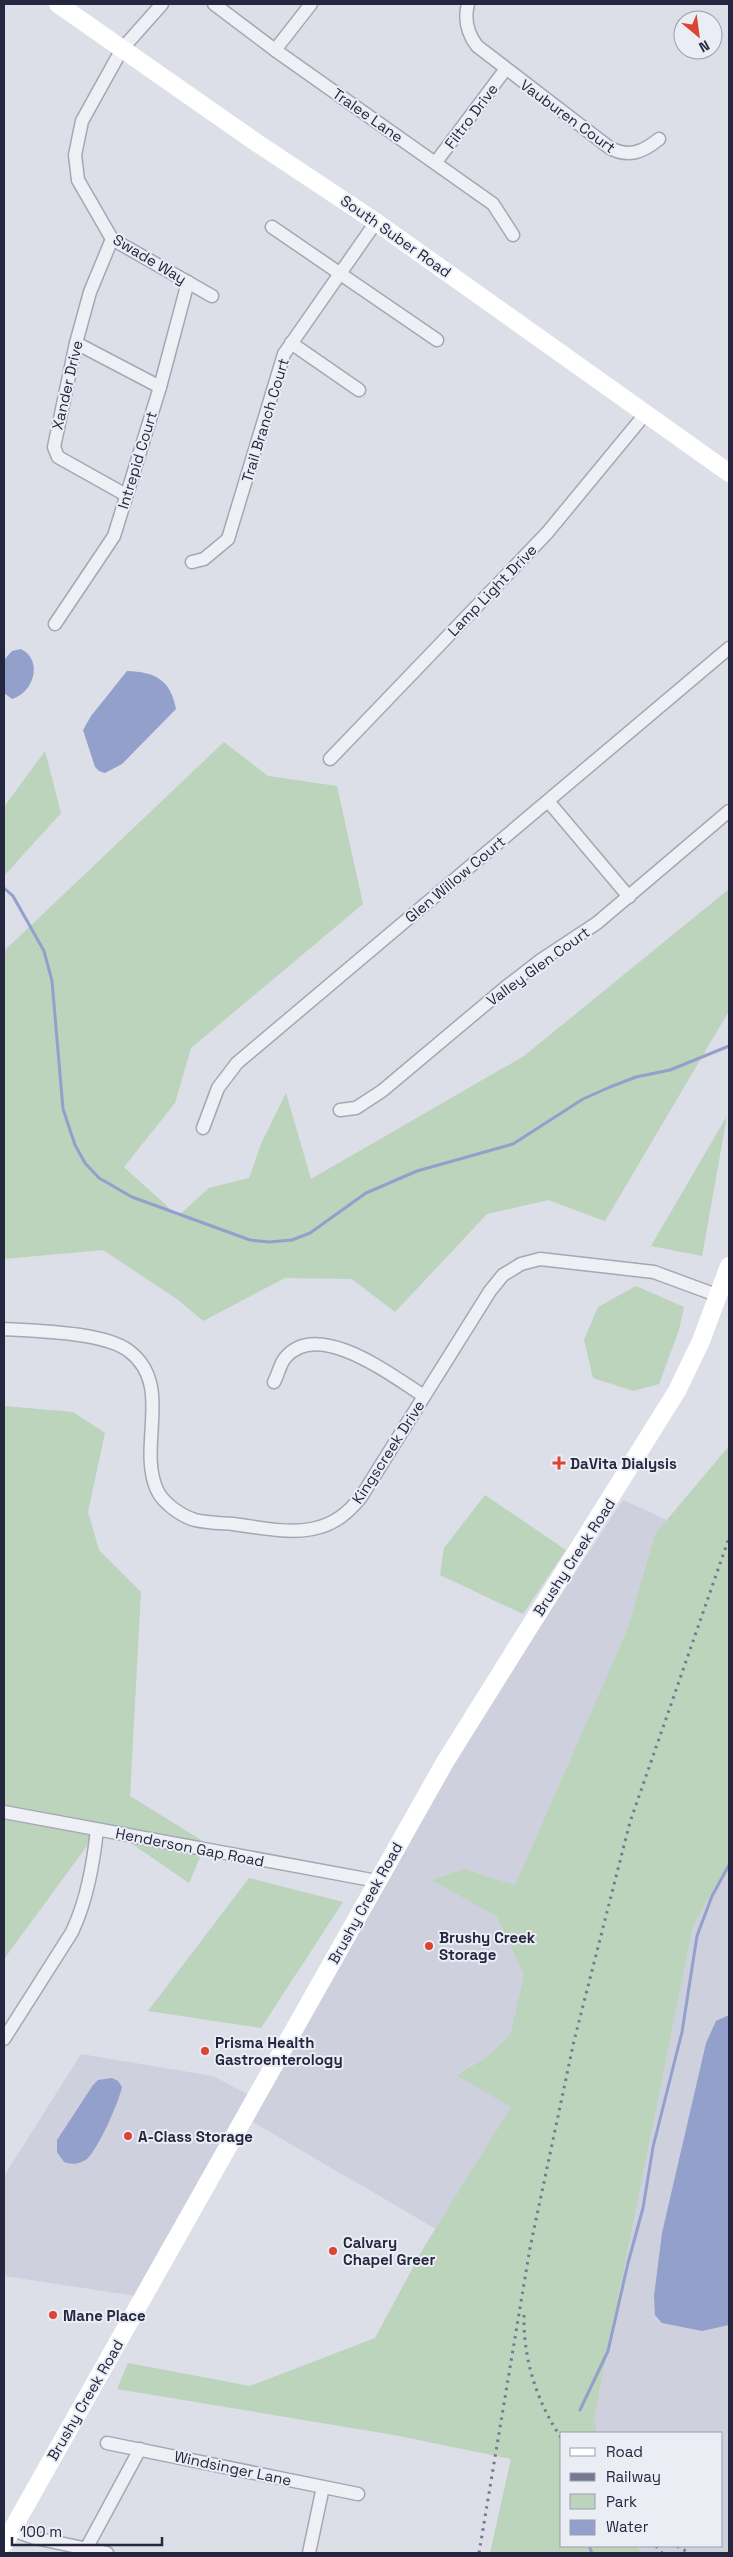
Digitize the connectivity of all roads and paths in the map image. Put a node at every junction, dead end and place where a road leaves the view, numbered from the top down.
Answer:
1 (58, 4) edge
2 (162, 4) edge
3 (214, 4) edge
4 (311, 4) edge
5 (468, 4) edge
6 (122, 49) junction
7 (275, 50) junction
8 (506, 70) junction
9 (659, 139) dead end
10 (436, 162) junction
11 (376, 222) junction
12 (272, 227) dead end
13 (513, 234) dead end
14 (112, 239) junction
15 (340, 274) junction
16 (188, 282) junction
17 (212, 296) dead end
18 (437, 340) dead end
19 (291, 343) junction
20 (76, 344) junction
21 (160, 387) junction
22 (359, 390) dead end
23 (646, 413) junction
24 (729, 473) edge
25 (126, 495) junction
26 (192, 562) dead end
27 (55, 624) dead end
28 (729, 648) edge
29 (330, 759) dead end
30 (548, 801) junction
31 (729, 811) edge
32 (629, 897) junction
33 (340, 1110) dead end
34 (203, 1128) dead end
35 (729, 1266) edge
36 (719, 1296) junction
37 (4, 1329) edge
38 (274, 1382) dead end
39 (424, 1396) junction
40 (4, 1812) edge
41 (97, 1830) junction
42 (377, 1881) junction
43 (4, 2039) edge
44 (107, 2443) dead end
45 (140, 2450) junction
46 (323, 2487) junction
47 (358, 2494) dead end
48 (8, 2537) edge
49 (86, 2549) junction
50 (107, 2553) edge
51 (309, 2553) edge

1 - 6 main road, South Suber Road
2 - 6 street, Swade Way
3 - 7 street, Tralee Lane
4 - 7 street
5 - 8 street, Vauburen Court
6 - 11 main road, South Suber Road
6 - 14 street, Swade Way
7 - 10 street, Tralee Lane
8 - 9 street, Vauburen Court
8 - 10 street, Filtro Drive
10 - 13 street, Tralee Lane
11 - 15 street, Trail Branch Court
11 - 23 main road, South Suber Road
12 - 15 street
14 - 16 street, Swade Way
14 - 20 street, Xander Drive
15 - 18 street
15 - 19 street, Trail Branch Court
16 - 17 street, Swade Way
16 - 21 street, Intrepid Court
19 - 22 street
19 - 26 street, Trail Branch Court
20 - 21 street
20 - 25 street, Xander Drive
21 - 25 street, Intrepid Court
23 - 24 main road, South Suber Road
23 - 29 street, Lamp Light Drive
25 - 27 street, Intrepid Court
28 - 30 street, Glen Willow Court
30 - 32 street
30 - 34 street, Glen Willow Court
31 - 32 street, Valley Glen Court
32 - 33 street, Valley Glen Court
35 - 36 main road, Brushy Creek Road
36 - 39 street, Kingscreek Drive
36 - 42 main road, Brushy Creek Road
37 - 39 street, Kingscreek Drive
38 - 39 street
40 - 41 street, Henderson Gap Road
41 - 42 street, Henderson Gap Road
41 - 43 street
42 - 48 main road, Brushy Creek Road
44 - 45 street, Windsinger Lane
45 - 46 street, Windsinger Lane
45 - 49 street
46 - 47 street, Windsinger Lane
46 - 51 street
48 - 49 street
49 - 50 street

